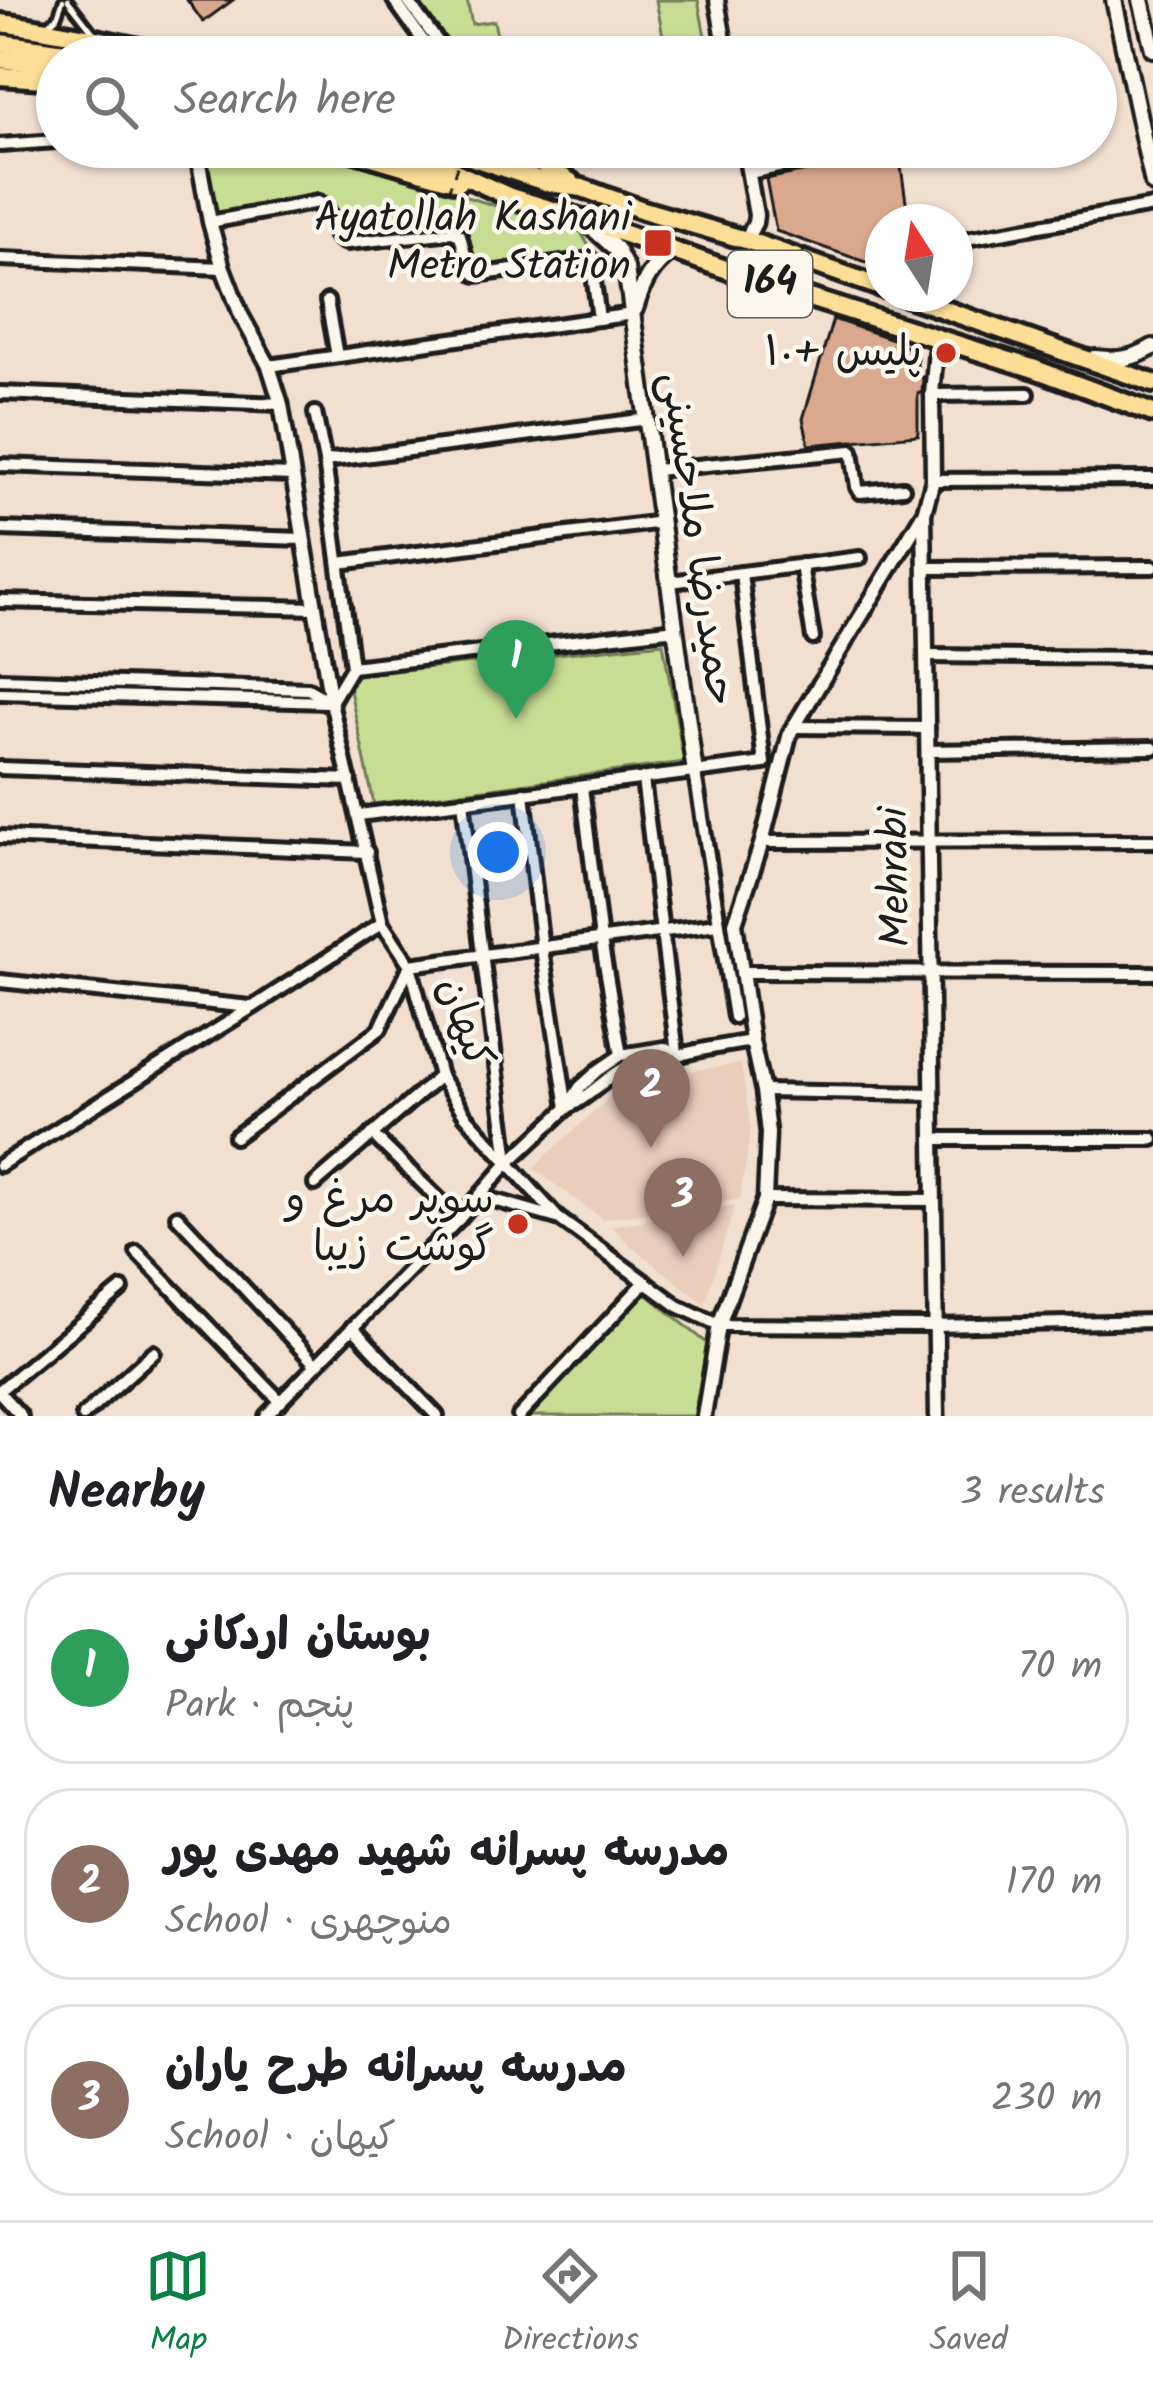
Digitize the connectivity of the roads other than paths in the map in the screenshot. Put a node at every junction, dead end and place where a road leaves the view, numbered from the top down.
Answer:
1 (66, 0) edge
2 (394, 0) edge
3 (407, 0) edge
4 (718, 0) edge
5 (1114, 0) edge
6 (1141, 0) edge
7 (0, 23) edge
8 (46, 28) junction
9 (67, 36) edge
10 (92, 36) edge
11 (420, 36) edge
12 (434, 36) edge
13 (724, 36) edge
14 (0, 44) edge
15 (1153, 50) edge
16 (36, 54) edge
17 (36, 55) edge
18 (0, 59) edge
19 (0, 76) edge
20 (36, 79) edge
21 (36, 143) edge
22 (0, 146) edge
23 (200, 168) edge
24 (410, 168) edge
25 (447, 168) edge
26 (503, 168) edge
27 (551, 168) edge
28 (748, 168) edge
29 (773, 168) edge
30 (749, 173) junction
31 (1153, 184) edge
32 (582, 188) junction
33 (510, 197) junction
34 (1153, 206) edge
35 (582, 218) junction
36 (210, 222) junction
37 (746, 239) junction
38 (973, 239) edge
39 (673, 251) junction
40 (0, 259) edge
41 (223, 268) junction
42 (865, 282) edge
43 (327, 302) dead end
44 (952, 312) edge
45 (633, 314) junction
46 (599, 319) junction
47 (938, 339) junction
48 (1054, 347) junction
49 (1153, 347) edge
50 (337, 356) junction
51 (269, 366) junction
52 (1153, 383) edge
53 (0, 393) edge
54 (1028, 394) dead end
55 (932, 395) junction
56 (281, 404) junction
57 (315, 413) dead end
58 (1153, 413) edge
59 (647, 419) junction
60 (325, 461) junction
61 (0, 465) edge
62 (655, 470) junction
63 (293, 475) junction
64 (1153, 479) edge
65 (932, 480) junction
66 (903, 488) dead end
67 (924, 513) junction
68 (662, 522) junction
69 (0, 530) edge
70 (304, 539) junction
71 (860, 559) dead end
72 (339, 563) junction
73 (801, 565) junction
74 (1153, 567) edge
75 (925, 568) junction
76 (742, 572) junction
77 (670, 583) junction
78 (0, 601) edge
79 (316, 608) junction
80 (676, 629) junction
81 (813, 638) dead end
82 (926, 656) junction
83 (1153, 658) edge
84 (352, 668) junction
85 (0, 679) edge
86 (0, 693) edge
87 (332, 702) junction
88 (794, 727) junction
89 (928, 728) junction
90 (1153, 748) edge
91 (927, 752) junction
92 (0, 768) edge
93 (695, 773) junction
94 (643, 779) junction
95 (350, 780) junction
96 (582, 787) junction
97 (524, 794) junction
98 (463, 801) junction
99 (359, 815) junction
100 (0, 837) edge
101 (1153, 841) edge
102 (762, 842) junction
103 (928, 842) junction
104 (367, 851) junction
105 (382, 923) junction
106 (717, 924) junction
107 (661, 932) junction
108 (601, 940) junction
109 (542, 950) junction
110 (483, 956) junction
111 (410, 965) junction
112 (741, 972) junction
113 (930, 972) junction
114 (1153, 973) edge
115 (0, 981) edge
116 (253, 1007) junction
117 (734, 1017) dead end
118 (752, 1041) junction
119 (677, 1053) junction
120 (621, 1055) junction
121 (440, 1076) junction
122 (763, 1091) junction
123 (932, 1094) junction
124 (567, 1108) junction
125 (372, 1134) junction
126 (235, 1137) dead end
127 (933, 1139) junction
128 (1153, 1139) edge
129 (508, 1163) junction
130 (0, 1165) edge
131 (315, 1184) dead end
132 (480, 1196) junction
133 (765, 1199) junction
134 (934, 1200) junction
135 (177, 1216) dead end
136 (558, 1218) junction
137 (459, 1219) junction
138 (137, 1252) dead end
139 (645, 1282) junction
140 (122, 1288) dead end
141 (1153, 1322) edge
142 (719, 1325) junction
143 (935, 1326) junction
144 (352, 1327) junction
145 (154, 1352) dead end
146 (315, 1364) junction
147 (0, 1391) edge
148 (281, 1402) junction
149 (21, 1416) edge
150 (83, 1416) edge
151 (266, 1416) edge
152 (437, 1416) edge
153 (519, 1416) edge
154 (704, 1416) edge
155 (937, 1416) edge

1 - 8 lane
1 - 10 lane
2 - 11 street
3 - 12 street
4 - 13 street
5 - 31 main road
6 - 15 main road
7 - 8 main road
8 - 9 main road
14 - 16 main road
17 - 18 main road
19 - 20 main road
21 - 22 street
23 - 36 street, کیهان
24 - 33 main road
25 - 33 main road, 164
26 - 32 main road, 164
27 - 32 main road
28 - 30 street
29 - 30 street
30 - 37 street
32 - 37 main road, 164
33 - 35 main road, 164
34 - 38 street
35 - 39 main road, 164
35 - 45 main road, حمیدرضا ملاحسینی
36 - 41 street, کیهان
36 - 46 street
37 - 42 main road, 164
39 - 45 main road
39 - 47 main road, 164
40 - 41 street
41 - 51 street, کیهان
43 - 50 street
44 - 48 main road
45 - 46 street
45 - 59 main road, حمیدرضا ملاحسینی
46 - 50 street
47 - 55 street, Mehrabi
47 - 58 main road, 164
48 - 49 main road
48 - 52 main road
50 - 51 street
51 - 56 street, کیهان
53 - 56 street
54 - 55 street
55 - 65 street, Mehrabi
56 - 63 street, کیهان
57 - 60 street
59 - 60 street
59 - 62 main road, حمیدرضا ملاحسینی
60 - 72 street
61 - 63 street
62 - 66 street
62 - 68 main road, حمیدرضا ملاحسینی
63 - 70 street, کیهان
64 - 65 street
65 - 67 street, Mehrabi
67 - 75 street, Mehrabi
67 - 88 street
68 - 72 street
68 - 77 main road, حمیدرضا ملاحسینی
69 - 70 street
70 - 79 street, کیهان
71 - 73 street
72 - 84 street
73 - 76 street
73 - 81 street
74 - 75 street
75 - 82 street, Mehrabi
76 - 77 street
76 - 93 street
77 - 80 main road, حمیدرضا ملاحسینی
78 - 79 street
79 - 87 street, کیهان
80 - 84 street
80 - 93 main road, حمیدرضا ملاحسینی
82 - 83 street
82 - 89 street, Mehrabi
84 - 87 street
85 - 87 street
86 - 87 street
87 - 95 street, کیهان
88 - 89 street
88 - 102 street
89 - 91 street, Mehrabi
90 - 91 street
91 - 103 street, Mehrabi
92 - 95 street
93 - 94 street
93 - 106 street
94 - 96 street
94 - 107 street
95 - 99 street, کیهان
96 - 97 street
96 - 108 street
97 - 98 street
97 - 109 street
98 - 99 street
98 - 110 street
99 - 104 street, کیهان
100 - 104 street
101 - 103 street
102 - 103 street
102 - 112 street
103 - 113 street, Mehrabi
104 - 105 street, کیهان
105 - 111 street, کیهان
105 - 116 street
106 - 107 street
106 - 117 street
107 - 108 street
107 - 119 street
108 - 109 street
108 - 120 street
109 - 110 street
109 - 124 street
110 - 111 street
110 - 129 street
111 - 121 street, کیهان
111 - 126 street
112 - 113 street
112 - 118 street
113 - 114 street
113 - 123 street, Mehrabi
115 - 116 street
116 - 130 street
118 - 119 street
118 - 122 street
119 - 120 street
119 - 124 street
120 - 124 street
121 - 125 street
121 - 129 street, کیهان
122 - 123 street
122 - 133 street
123 - 127 street, Mehrabi
124 - 129 street
125 - 131 street
125 - 137 street
127 - 128 street
127 - 134 street, Mehrabi
129 - 132 street
129 - 136 street, کیهان
132 - 136 street
132 - 137 street
133 - 134 street
133 - 142 street
134 - 143 street, Mehrabi
135 - 146 street
136 - 139 street, کیهان
137 - 144 street
138 - 148 street
139 - 142 street, کیهان
139 - 153 street
140 - 147 street
141 - 143 street
142 - 143 street
142 - 154 street
143 - 155 street, Mehrabi
144 - 146 street
144 - 152 street
145 - 150 street
146 - 148 street
147 - 149 street
148 - 151 street

